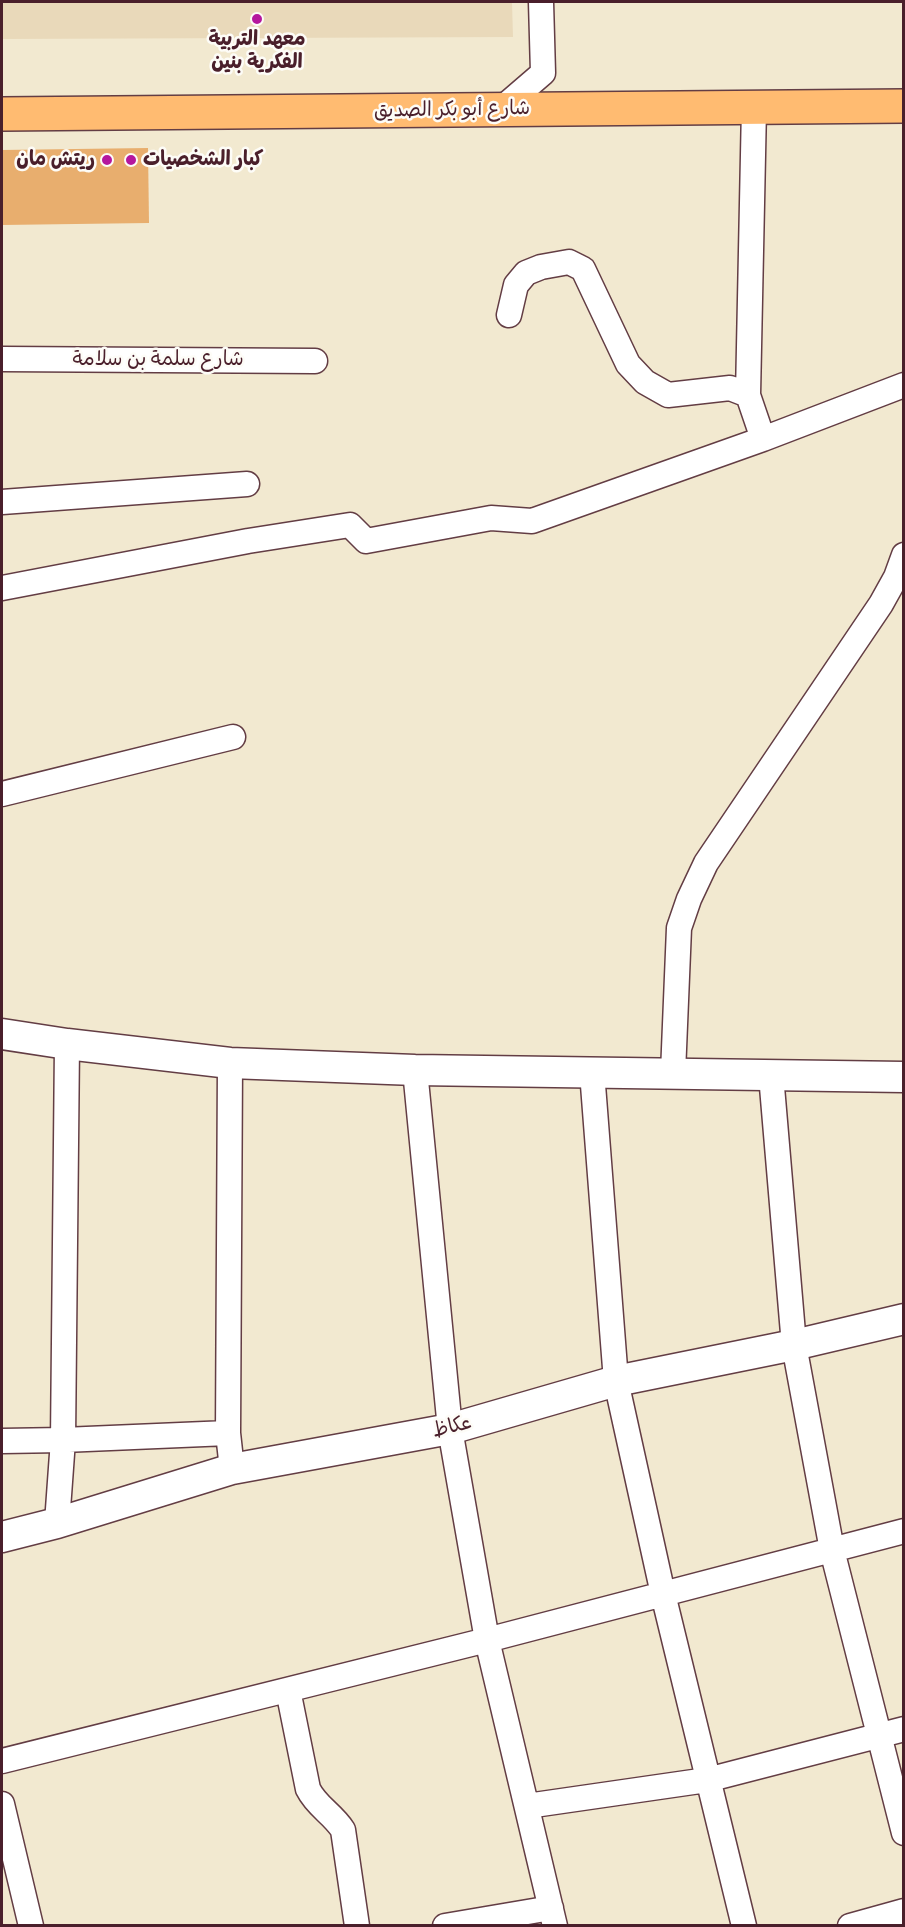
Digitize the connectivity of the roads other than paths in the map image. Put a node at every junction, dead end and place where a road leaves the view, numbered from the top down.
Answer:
1 (541, 2) edge
2 (903, 106) edge
3 (754, 107) junction
4 (500, 110) junction
5 (2, 114) edge
6 (508, 315) dead end
7 (2, 359) edge
8 (315, 361) dead end
9 (903, 386) edge
10 (748, 395) junction
11 (763, 439) junction
12 (247, 484) dead end
13 (2, 502) edge
14 (903, 555) edge
15 (2, 588) edge
16 (892, 603) edge
17 (233, 737) dead end
18 (2, 794) edge
19 (2, 1034) edge
20 (67, 1044) junction
21 (230, 1063) junction
22 (415, 1070) junction
23 (592, 1072) junction
24 (673, 1073) junction
25 (771, 1075) junction
26 (903, 1077) edge
27 (903, 1319) edge
28 (794, 1345) junction
29 (616, 1382) junction
30 (450, 1429) junction
31 (228, 1433) junction
32 (63, 1440) junction
33 (2, 1441) edge
34 (232, 1469) junction
35 (57, 1523) junction
36 (903, 1531) edge
37 (2, 1537) edge
38 (832, 1550) junction
39 (663, 1594) junction
40 (487, 1640) junction
41 (288, 1690) junction
42 (903, 1729) edge
43 (879, 1736) junction
44 (2, 1761) edge
45 (708, 1780) junction
46 (2, 1804) edge
47 (527, 1806) junction
48 (903, 1833) edge
49 (903, 1911) edge
50 (553, 1917) edge
51 (31, 1926) edge
52 (357, 1926) edge
53 (445, 1926) edge
54 (744, 1926) edge
55 (850, 1926) edge

1 - 4 street
2 - 3 main road, شارع أبو بكر الصديق
3 - 4 main road, شارع أبو بكر الصديق
3 - 10 street
4 - 5 main road, شارع أبو بكر الصديق
6 - 10 street
7 - 8 street, شارع سلمة بن سلامة
9 - 11 street
10 - 11 street
11 - 15 street
12 - 13 street
14 - 16 street
16 - 24 street
17 - 18 street
19 - 20 street
20 - 21 street
20 - 32 street
21 - 22 street
21 - 31 street
22 - 23 street
22 - 30 street
23 - 24 street
23 - 29 street
24 - 25 street
25 - 26 street
25 - 28 street
27 - 28 street, عكاظ
28 - 29 street, عكاظ
28 - 38 street
29 - 30 street, عكاظ
29 - 39 street
30 - 34 street, عكاظ
30 - 40 street
31 - 32 street
31 - 34 street
32 - 33 street
32 - 35 street
34 - 35 street, عكاظ
35 - 37 street, عكاظ
36 - 38 street
38 - 39 street
38 - 43 street
39 - 40 street
39 - 45 street
40 - 41 street
40 - 47 street
41 - 44 street
41 - 52 street
42 - 43 street
43 - 45 street
43 - 48 street
45 - 47 street
45 - 54 street
46 - 51 street
47 - 50 street
49 - 55 street
50 - 53 street

